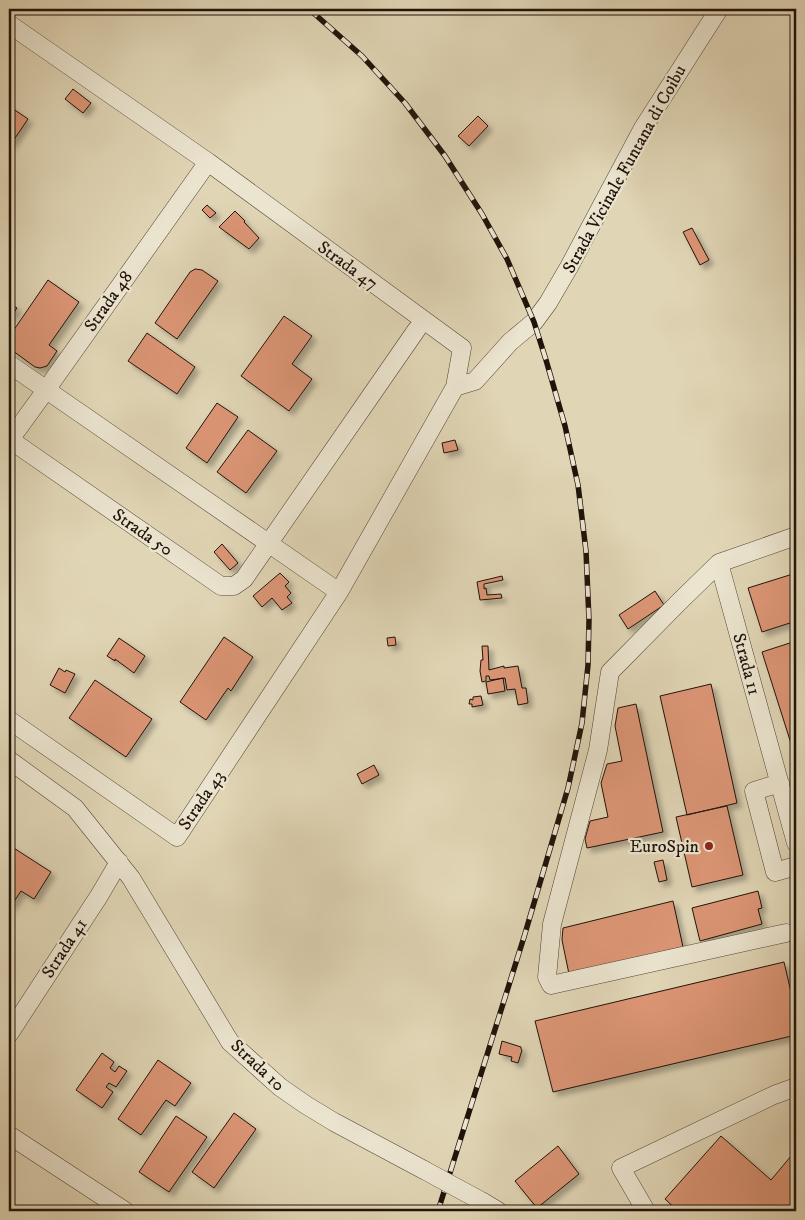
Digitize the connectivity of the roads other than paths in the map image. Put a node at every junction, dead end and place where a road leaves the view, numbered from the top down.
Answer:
1 (719, 9) edge
2 (9, 24) edge
3 (208, 162) junction
4 (417, 329) dead end
5 (9, 364) edge
6 (455, 387) junction
7 (46, 390) junction
8 (9, 440) edge
9 (796, 536) edge
10 (269, 544) junction
11 (720, 563) junction
12 (339, 592) junction
13 (9, 720) edge
14 (9, 760) edge
15 (9, 770) edge
16 (780, 784) junction
17 (98, 835) junction
18 (796, 843) edge
19 (118, 862) junction
20 (796, 866) edge
21 (786, 933) dead end
22 (9, 1034) edge
23 (796, 1087) edge
24 (9, 1135) edge
25 (125, 1211) edge
26 (498, 1211) edge
27 (646, 1211) edge

1 - 6 street, Strada Vicinale Funtana di Coibu
2 - 3 street, Strada 47
3 - 6 street, Strada 47
3 - 7 street, Strada 48
4 - 10 street, Strada 50
5 - 7 street
6 - 12 street, Strada 47
7 - 8 street, Strada 48
7 - 10 street
8 - 10 street, Strada 50
9 - 11 street
10 - 12 street
11 - 16 street, Strada 11
11 - 21 street
12 - 13 street, Strada 43
14 - 17 street, Strada 10
15 - 17 street, Strada 10
16 - 18 street, Strada 11
16 - 20 street
17 - 19 street, Strada 10
19 - 22 street, Strada 41
19 - 26 street, Strada 10, bridge
23 - 27 street
24 - 25 street

